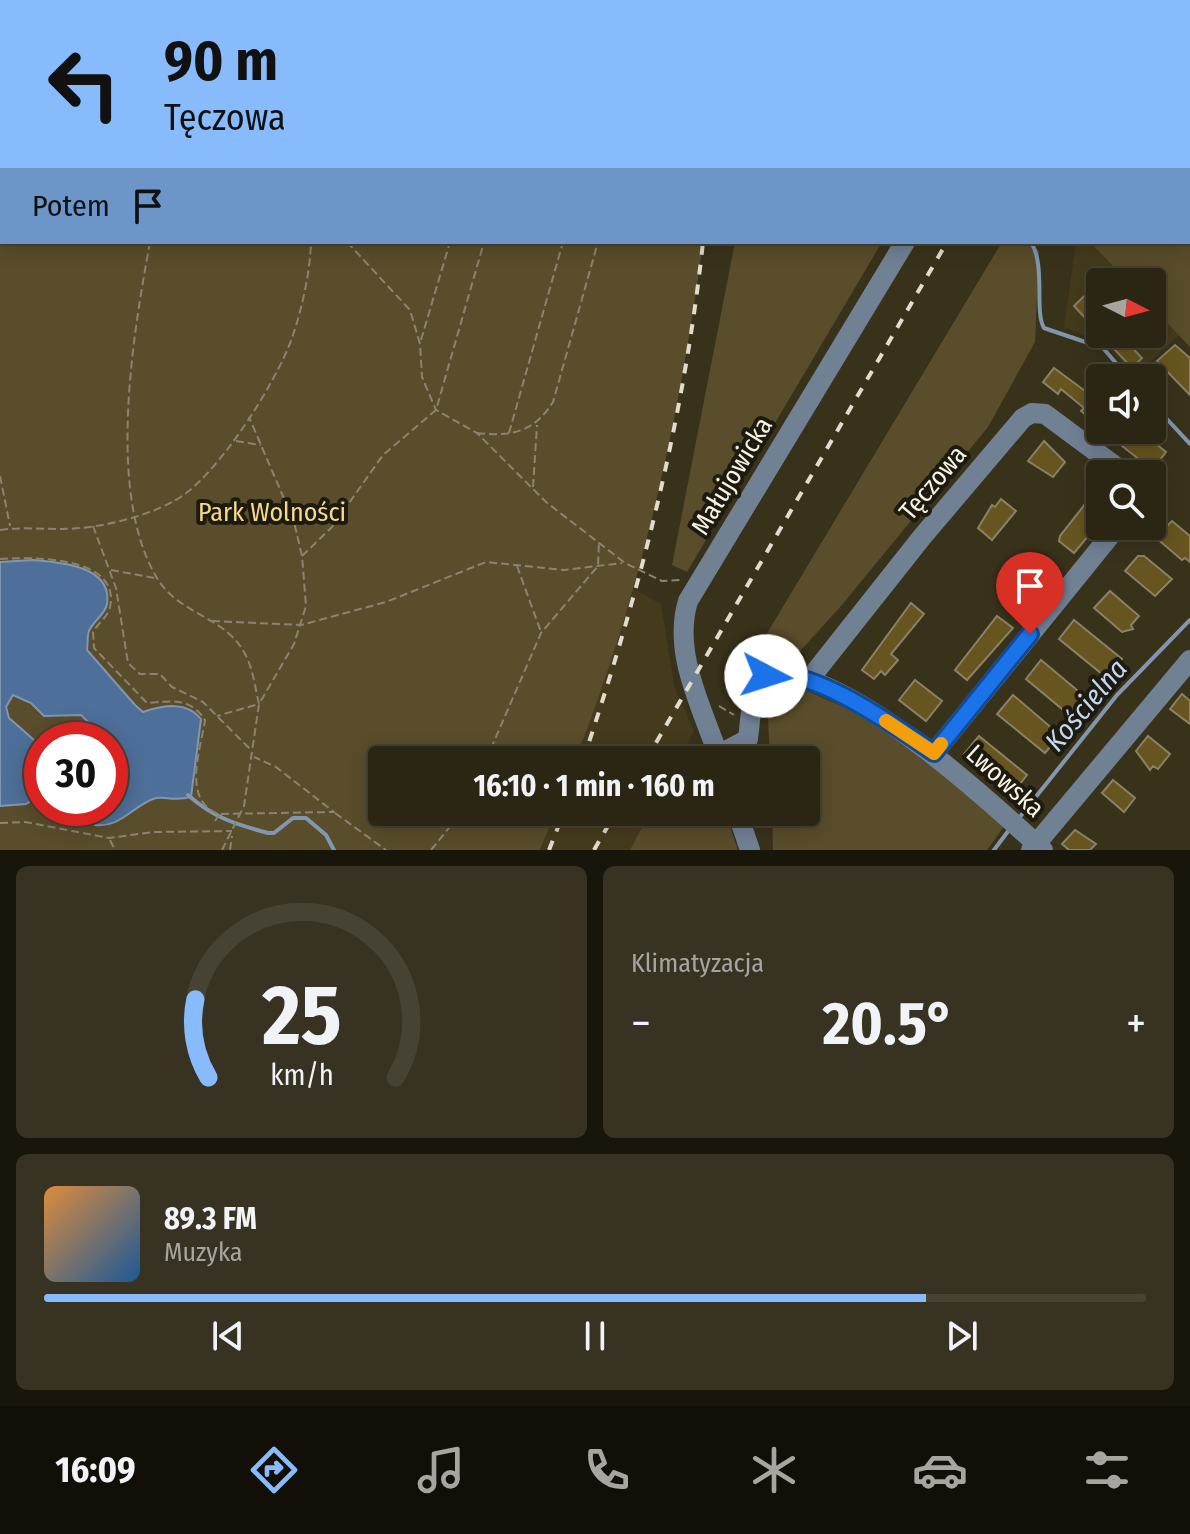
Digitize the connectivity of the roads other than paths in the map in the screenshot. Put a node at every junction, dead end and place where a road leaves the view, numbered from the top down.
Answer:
1 (904, 244) edge
2 (1107, 460) edge
3 (1107, 540) edge
4 (1190, 660) edge
5 (808, 681) junction
6 (715, 746) edge
7 (737, 746) edge
8 (934, 753) junction
9 (742, 826) edge
10 (1028, 839) edge
11 (750, 850) edge

1 - 6 street, Małujowicka
2 - 5 street, Tęczowa
3 - 8 street
4 - 10 street
5 - 7 street, Lwowska
5 - 8 street, Lwowska
8 - 10 street, Lwowska
9 - 11 street

